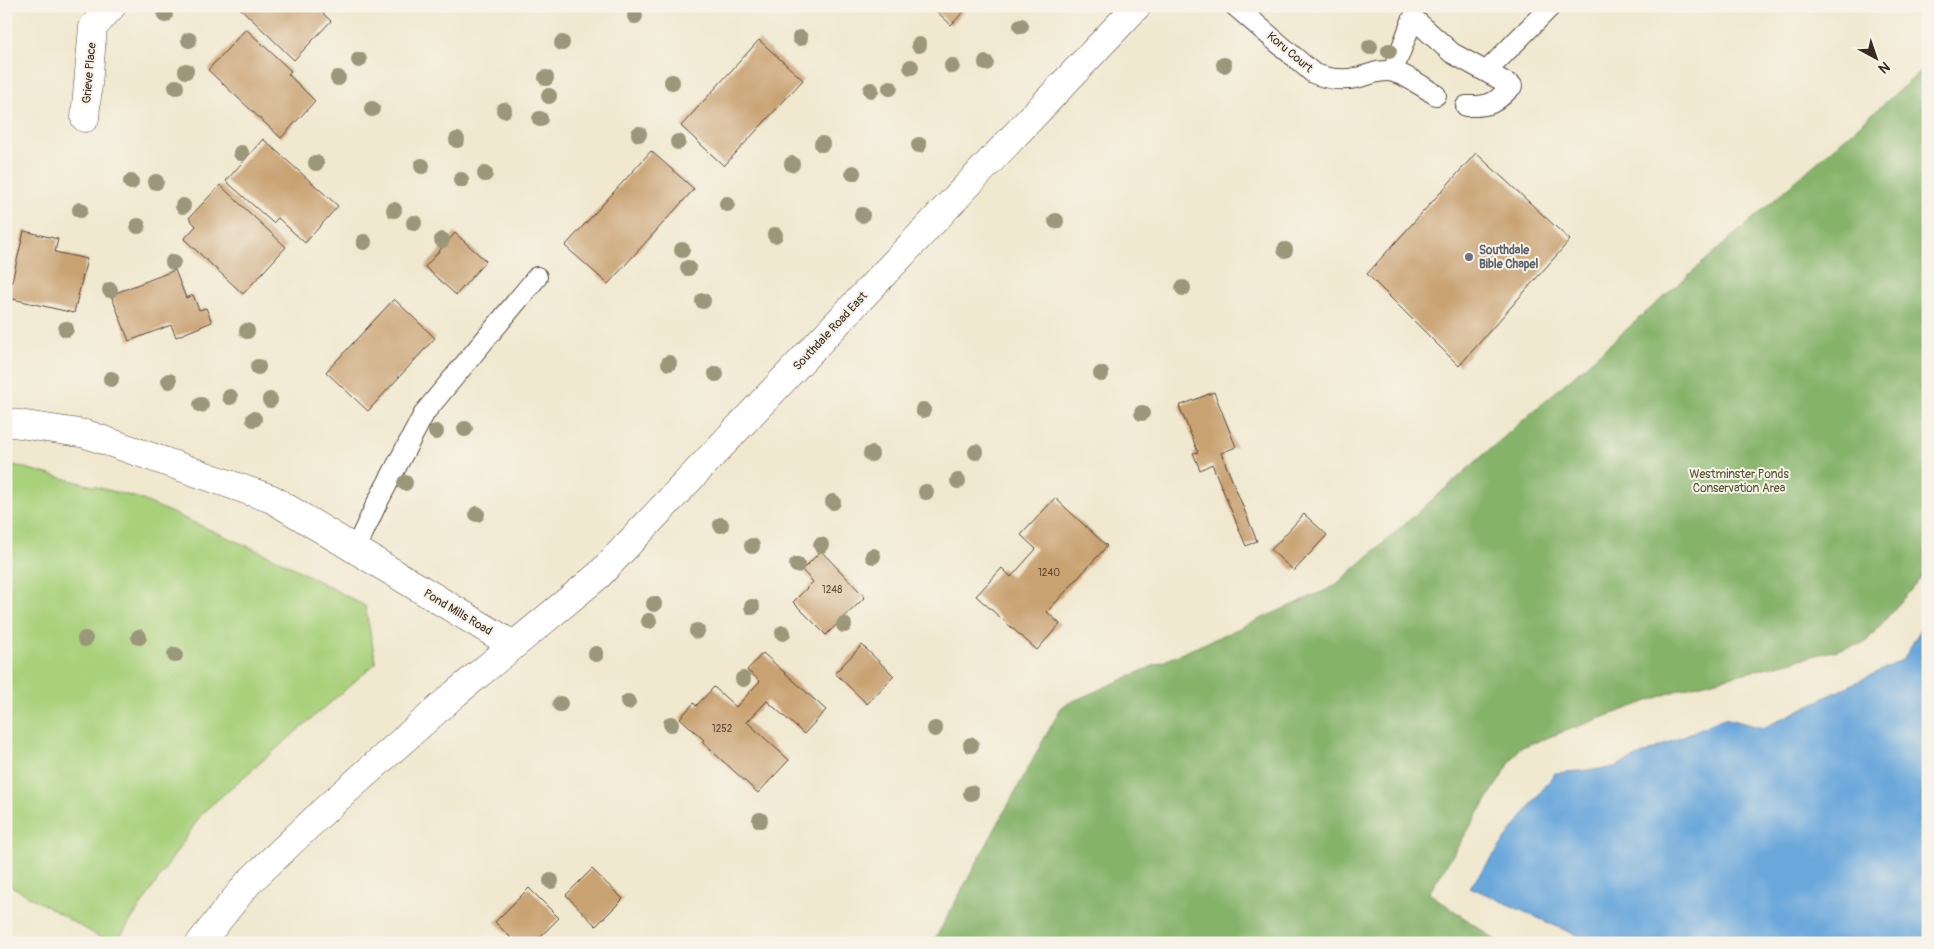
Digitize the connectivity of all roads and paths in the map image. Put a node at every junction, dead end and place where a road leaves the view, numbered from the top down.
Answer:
1 (112, 6) edge
2 (1138, 6) edge
3 (1235, 6) edge
4 (1551, 6) edge
5 (1393, 71) junction
6 (1486, 71) junction
7 (1436, 95) dead end
8 (1466, 106) dead end
9 (85, 118) dead end
10 (537, 277) dead end
11 (6, 422) edge
12 (355, 550) junction
13 (512, 645) junction
14 (200, 943) edge

1 - 9 main road, Grieve Place
2 - 13 main road, Southdale Road East
3 - 5 lane, Koru Court
4 - 6 lane
5 - 6 lane
5 - 7 lane
6 - 8 lane
10 - 12 lane
11 - 12 main road, Pond Mills Road
12 - 13 main road, Pond Mills Road
13 - 14 main road

